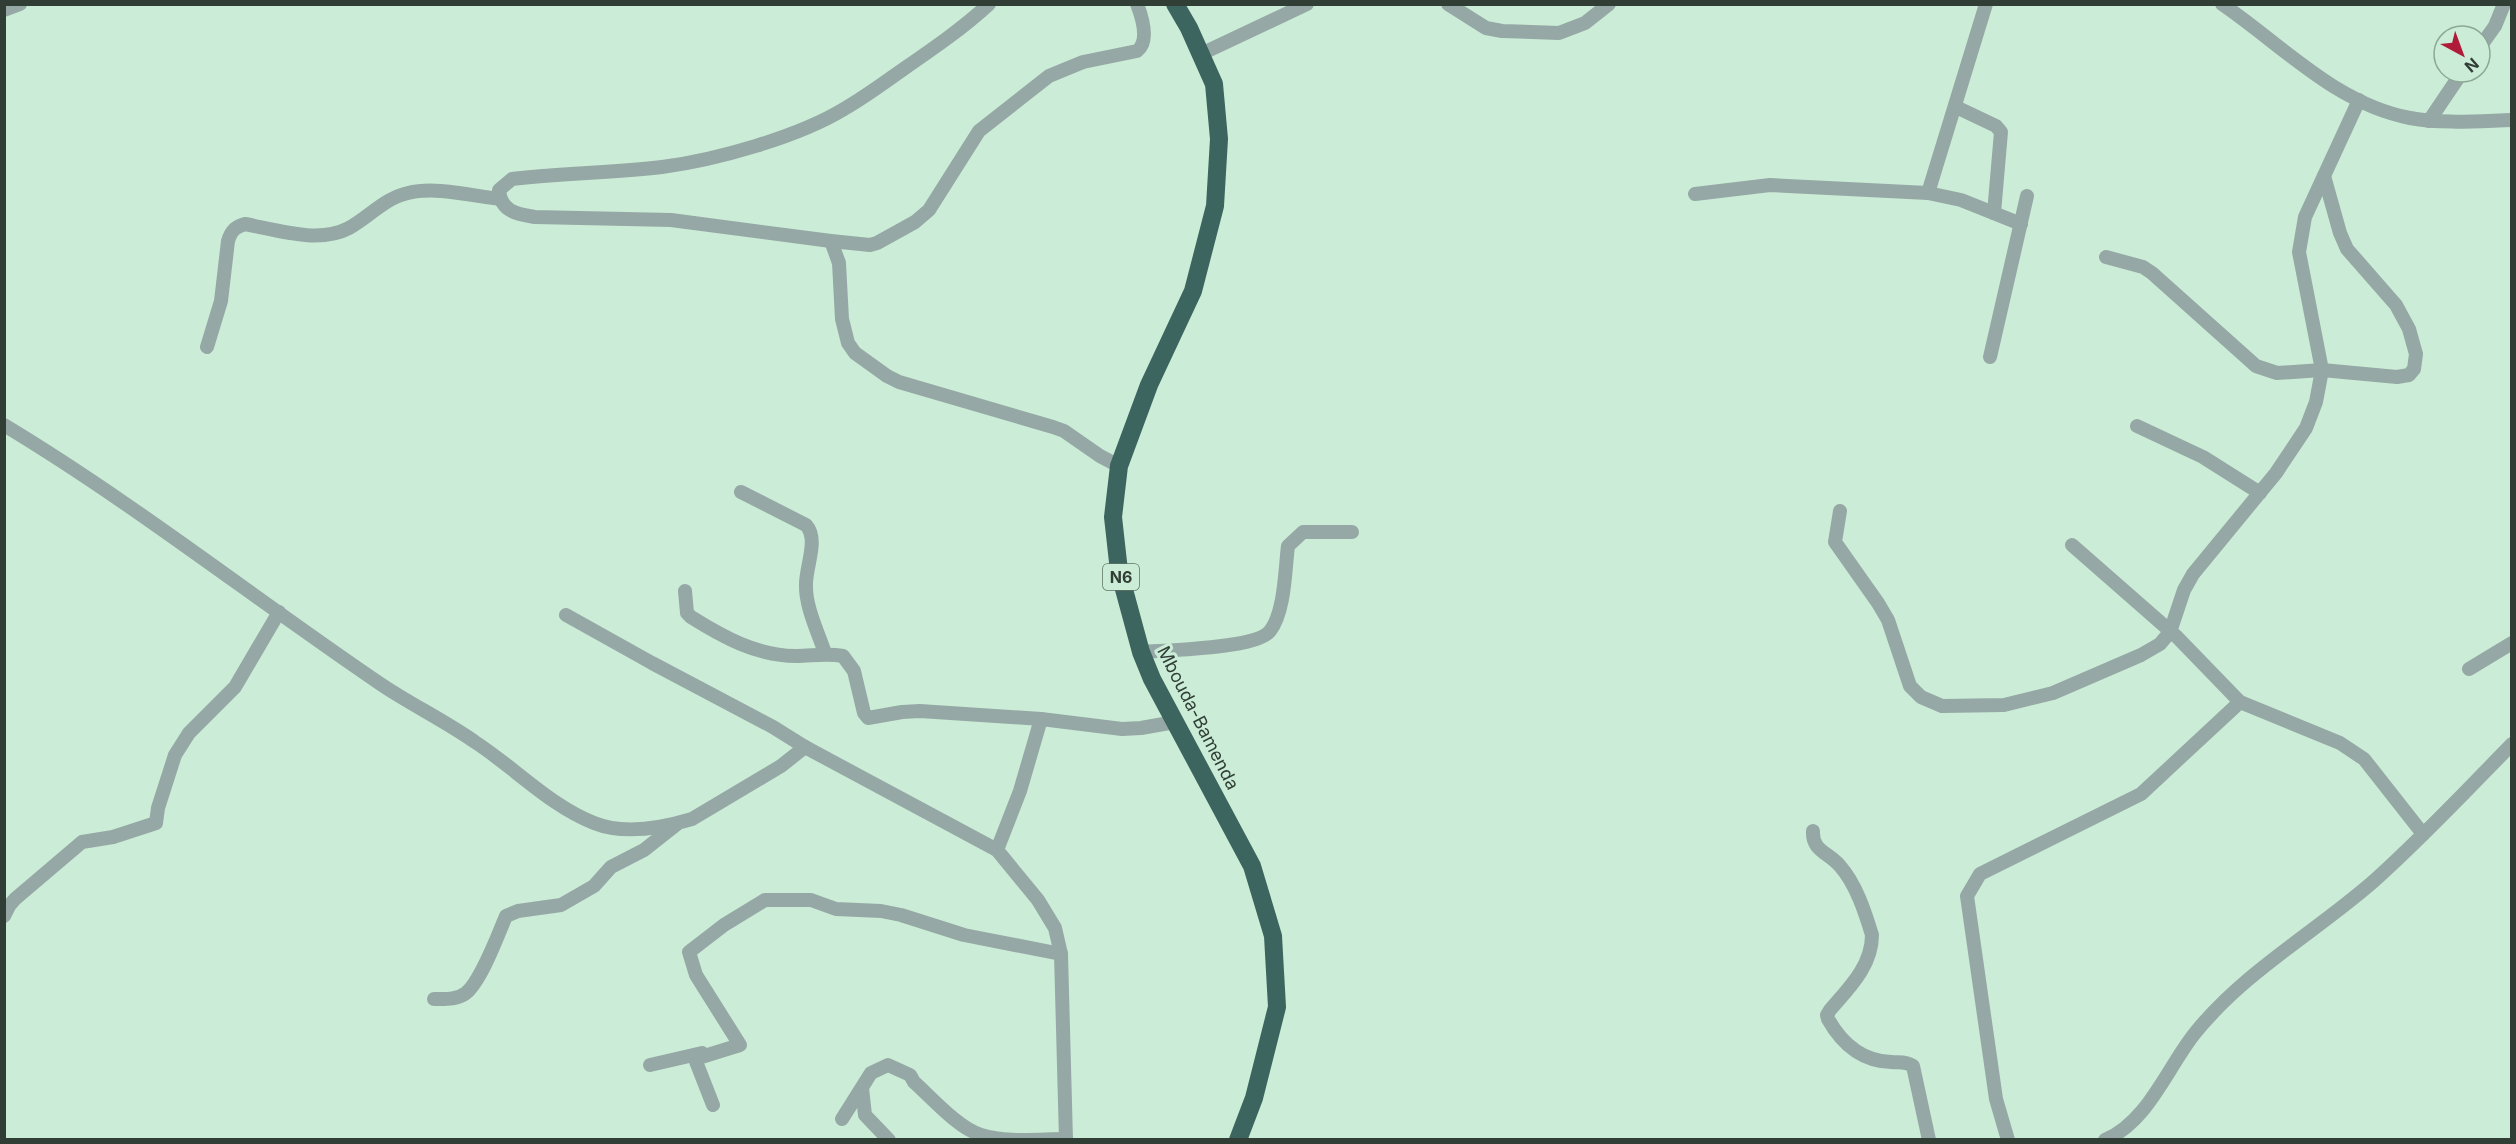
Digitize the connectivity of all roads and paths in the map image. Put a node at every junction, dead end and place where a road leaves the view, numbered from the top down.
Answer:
1 (20, 4) edge
2 (989, 4) edge
3 (1137, 4) edge
4 (1175, 4) edge
5 (1307, 4) edge
6 (1448, 4) edge
7 (1609, 4) edge
8 (1986, 4) edge
9 (2222, 4) edge
10 (2504, 4) edge
11 (4, 9) edge
12 (2492, 29) edge
13 (1200, 54) junction
14 (2454, 84) edge
15 (2359, 100) junction
16 (1956, 107) junction
17 (2511, 120) edge
18 (2429, 121) junction
19 (2324, 176) junction
20 (1928, 193) junction
21 (1695, 194) dead end
22 (2027, 196) dead end
23 (500, 199) junction
24 (1994, 213) junction
25 (2021, 224) junction
26 (831, 241) junction
27 (2106, 257) dead end
28 (207, 347) dead end
29 (1990, 357) dead end
30 (2322, 370) junction
31 (4, 425) edge
32 (2137, 426) dead end
33 (1119, 466) junction
34 (741, 492) dead end
35 (2259, 493) junction
36 (1840, 511) dead end
37 (1352, 532) dead end
38 (2072, 545) dead end
39 (685, 591) dead end
40 (279, 612) junction
41 (567, 615) dead end
42 (2170, 632) junction
43 (2511, 643) edge
44 (1141, 652) junction
45 (825, 653) junction
46 (2469, 669) dead end
47 (2240, 702) junction
48 (1041, 719) junction
49 (1175, 722) junction
50 (2511, 744) edge
51 (805, 747) junction
52 (678, 823) junction
53 (1812, 831) dead end
54 (2423, 834) junction
55 (997, 850) junction
56 (4, 916) edge
57 (1061, 954) junction
58 (434, 999) dead end
59 (740, 1045) junction
60 (650, 1065) dead end
61 (862, 1088) junction
62 (713, 1105) dead end
63 (842, 1119) dead end
64 (1066, 1139) edge
65 (889, 1140) edge
66 (1238, 1140) edge
67 (1929, 1140) edge
68 (2008, 1140) edge
69 (2105, 1140) edge

1 - 11 street
2 - 23 street
3 - 26 street
4 - 13 highway, Mbouda-Bamenda / N6
5 - 13 street
6 - 7 street
8 - 16 street
9 - 15 street
10 - 12 street
13 - 33 highway, Mbouda-Bamenda / N6
14 - 18 street
15 - 18 street
15 - 19 street
16 - 20 street
16 - 24 street
17 - 18 street
19 - 30 street
19 - 30 street
20 - 21 street
20 - 24 street
22 - 25 street
23 - 26 street
23 - 28 street
24 - 25 street
25 - 29 street
26 - 33 street
27 - 30 street
30 - 35 street
31 - 40 street
32 - 35 street
33 - 44 highway, Mbouda-Bamenda / N6
34 - 45 street
35 - 42 street
36 - 42 street
37 - 44 street
38 - 42 street
39 - 45 street
40 - 52 street
40 - 56 street
41 - 51 street
42 - 47 street
43 - 46 street
44 - 49 highway, Mbouda-Bamenda / N6
45 - 48 street
47 - 54 street
47 - 68 street
48 - 49 street
48 - 55 street
49 - 66 highway, Mbouda-Bamenda / N6
50 - 54 street
51 - 52 street
51 - 55 street
52 - 58 street
53 - 67 street
54 - 69 street
55 - 57 street
57 - 59 street
57 - 64 street
59 - 60 street
59 - 62 street
61 - 63 street
61 - 64 street
61 - 65 street

